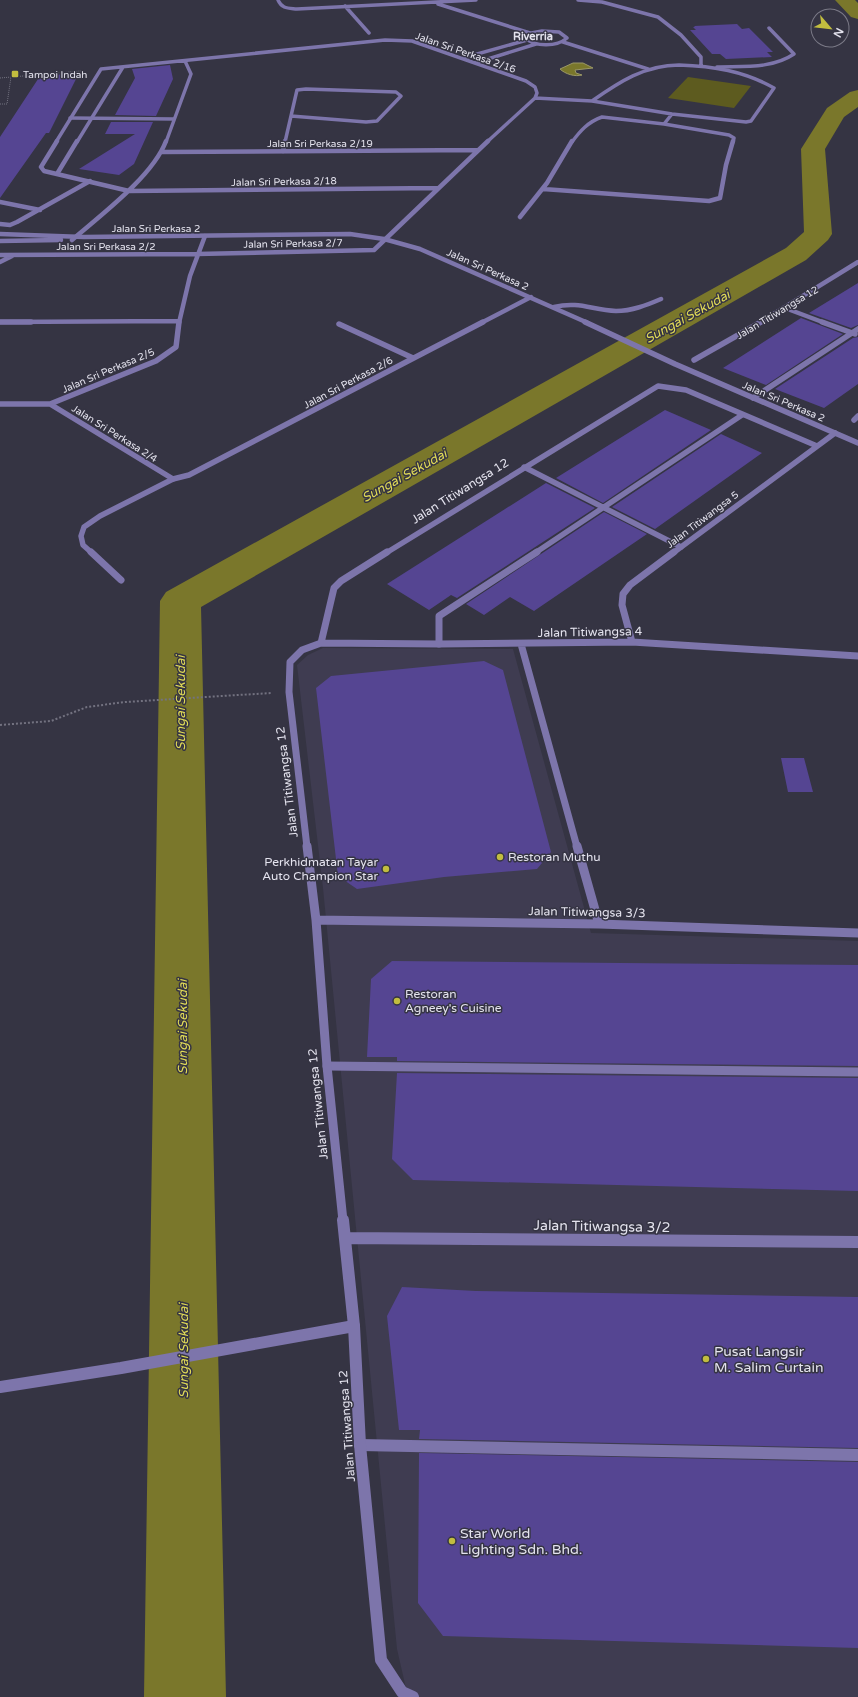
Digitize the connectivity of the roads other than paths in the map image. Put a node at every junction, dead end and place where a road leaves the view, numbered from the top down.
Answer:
1 (278, 0) edge
2 (476, 0) edge
3 (578, 0) edge
4 (433, 2) junction
5 (345, 6) junction
6 (769, 28) dead end
7 (369, 32) dead end
8 (530, 33) junction
9 (527, 40) junction
10 (563, 42) junction
11 (537, 44) junction
12 (463, 58) junction
13 (185, 61) junction
14 (475, 63) junction
15 (701, 65) junction
16 (123, 67) junction
17 (717, 68) junction
18 (648, 70) junction
19 (535, 98) junction
20 (592, 101) junction
21 (672, 114) junction
22 (291, 116) junction
23 (70, 118) junction
24 (91, 118) junction
25 (174, 119) junction
26 (664, 124) junction
27 (478, 150) junction
28 (283, 151) junction
29 (162, 152) junction
30 (58, 174) junction
31 (90, 181) junction
32 (438, 188) junction
33 (543, 189) junction
34 (129, 191) junction
35 (0, 202) edge
36 (40, 210) junction
37 (520, 216) dead end
38 (0, 224) edge
39 (0, 234) edge
40 (76, 236) junction
41 (205, 236) junction
42 (84, 237) junction
43 (384, 239) junction
44 (72, 240) junction
45 (0, 241) edge
46 (197, 254) junction
47 (0, 255) edge
48 (15, 255) junction
49 (0, 262) edge
50 (858, 262) edge
51 (531, 297) junction
52 (661, 299) dead end
53 (554, 307) junction
54 (785, 308) junction
55 (179, 321) junction
56 (0, 322) edge
57 (339, 324) dead end
58 (858, 329) edge
59 (855, 334) edge
60 (413, 358) junction
61 (694, 360) dead end
62 (753, 398) junction
63 (0, 404) edge
64 (50, 404) junction
65 (742, 415) junction
66 (835, 433) junction
67 (858, 443) edge
68 (817, 446) junction
69 (524, 467) junction
70 (173, 479) junction
71 (606, 507) junction
72 (681, 547) junction
73 (121, 580) dead end
74 (632, 642) junction
75 (321, 643) junction
76 (439, 644) junction
77 (521, 644) junction
78 (858, 656) edge
79 (316, 920) junction
80 (599, 924) junction
81 (858, 933) edge
82 (327, 1066) junction
83 (858, 1072) edge
84 (345, 1238) junction
85 (858, 1242) edge
86 (354, 1326) junction
87 (0, 1387) edge
88 (360, 1445) junction
89 (858, 1455) edge
90 (413, 1697) edge

1 - 5 street
2 - 4 street
3 - 15 street
4 - 5 street
4 - 8 street
5 - 7 street
6 - 17 street
8 - 9 street
8 - 10 street
9 - 11 street
9 - 12 street
10 - 11 street
10 - 18 street
11 - 14 street
12 - 13 street, Jalan Sri Perkasa 2/16
12 - 14 street, Jalan Sri Perkasa 2/16
13 - 16 street, Jalan Sri Perkasa 2/16
13 - 25 street
14 - 19 street, Jalan Sri Perkasa 2/16
15 - 17 street
15 - 18 street
16 - 23 street, Jalan Sri Perkasa 2/16
16 - 24 street
17 - 21 street
18 - 20 street
19 - 20 street
19 - 27 street
20 - 21 street
21 - 26 street
22 - 22 street
22 - 28 street
23 - 24 street
23 - 30 street, Jalan Sri Perkasa 2/18
24 - 25 street
24 - 30 street
25 - 29 street
26 - 33 street
26 - 33 street
27 - 28 street, Jalan Sri Perkasa 2/19
27 - 32 street
28 - 29 street, Jalan Sri Perkasa 2/19
29 - 34 street
30 - 31 street, Jalan Sri Perkasa 2/18
31 - 34 street, Jalan Sri Perkasa 2/18
31 - 36 street
32 - 34 street, Jalan Sri Perkasa 2/18
32 - 43 street
33 - 37 street
34 - 40 street
35 - 36 street
36 - 38 street
39 - 40 street, Jalan Sri Perkasa 2
40 - 42 street, Jalan Sri Perkasa 2
40 - 44 street
41 - 42 street, Jalan Sri Perkasa 2
41 - 43 street, Jalan Sri Perkasa 2
41 - 46 street, Jalan Sri Perkasa 2/5
42 - 44 street, Jalan Sri Perkasa 2
43 - 46 street, Jalan Sri Perkasa 2/7
43 - 51 street, Jalan Sri Perkasa 2
44 - 45 street, Jalan Sri Perkasa 2
46 - 48 street, Jalan Sri Perkasa 2/2
46 - 55 street, Jalan Sri Perkasa 2/5
47 - 48 street, Jalan Sri Perkasa 2/2
48 - 49 street, Jalan Sri Perkasa 2/2
50 - 54 street, Jalan Titiwangsa 12
51 - 53 street, Jalan Sri Perkasa 2
51 - 60 street, Jalan Sri Perkasa 2/6
52 - 53 street
53 - 62 street, Jalan Sri Perkasa 2
54 - 59 street
54 - 61 street, Jalan Titiwangsa 12
55 - 56 street
55 - 64 street, Jalan Sri Perkasa 2/5
57 - 60 street
58 - 59 street
59 - 62 street
60 - 70 street, Jalan Sri Perkasa 2/6
62 - 66 street, Jalan Sri Perkasa 2
63 - 64 street
64 - 70 street, Jalan Sri Perkasa 2/4
65 - 68 street, Jalan Titiwangsa 12
65 - 69 street, Jalan Titiwangsa 12
65 - 71 street
66 - 67 street, Jalan Sri Perkasa 2
66 - 68 street, Jalan Titiwangsa 5
68 - 72 street, Jalan Titiwangsa 5
69 - 71 street
69 - 75 street, Jalan Titiwangsa 12
70 - 73 street, Jalan Sri Perkasa 2/6
71 - 72 street
71 - 76 street
72 - 74 street, Jalan Titiwangsa 5
74 - 77 street, Jalan Titiwangsa 4
74 - 78 street, Jalan Titiwangsa 4
75 - 76 street, Jalan Titiwangsa 4
75 - 79 street, Jalan Titiwangsa 12
76 - 77 street, Jalan Titiwangsa 4
77 - 80 street
79 - 80 street, Jalan Titiwangsa 3/3
79 - 82 street, Jalan Titiwangsa 12
80 - 81 street, Jalan Titiwangsa 3/3
82 - 83 street
82 - 84 street, Jalan Titiwangsa 12
84 - 85 street, Jalan Titiwangsa 3/2
84 - 86 street, Jalan Titiwangsa 12
86 - 87 street
86 - 88 street, Jalan Titiwangsa 12
88 - 89 street
88 - 90 street, Jalan Titiwangsa 12

